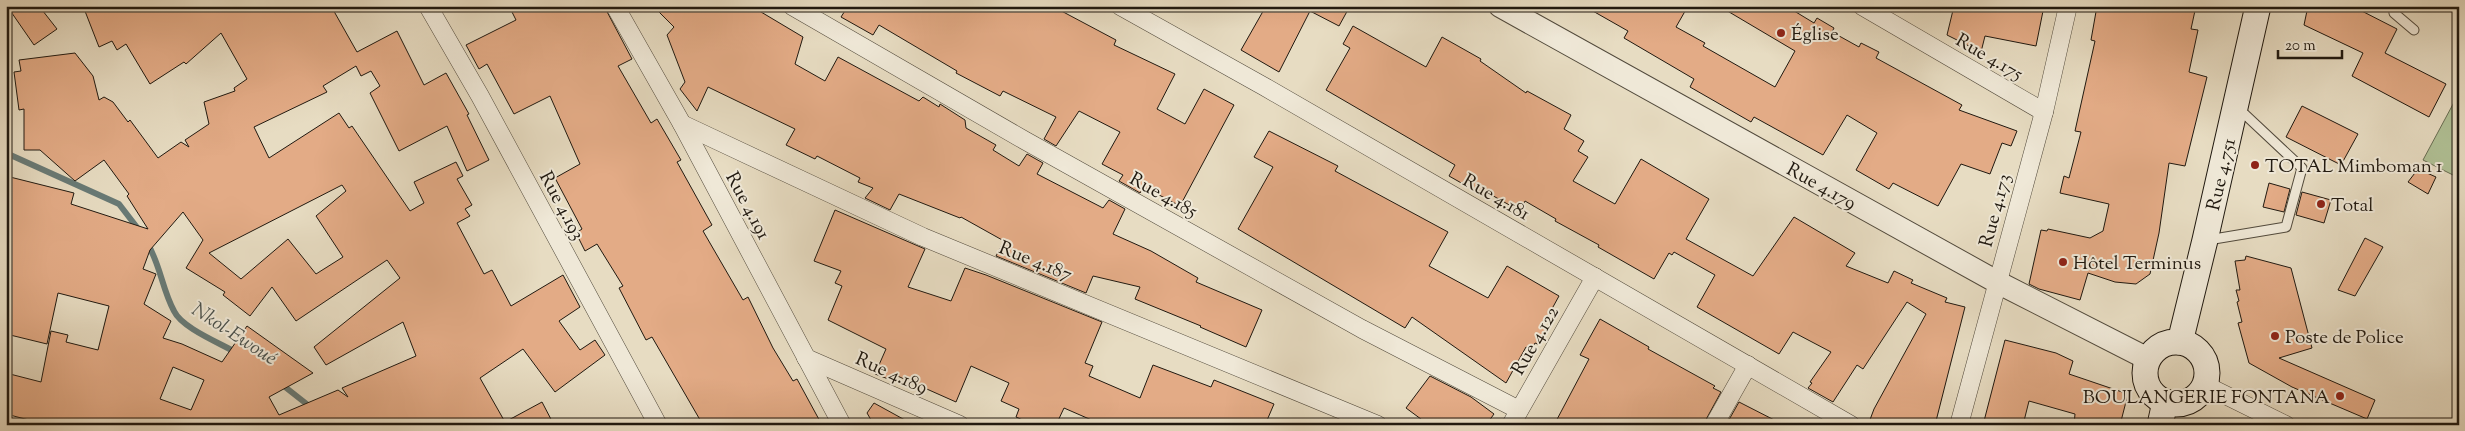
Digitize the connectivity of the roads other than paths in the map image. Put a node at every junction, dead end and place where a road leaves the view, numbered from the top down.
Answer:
1 (428, 6) edge
2 (615, 6) edge
3 (792, 6) edge
4 (1120, 6) edge
5 (1500, 6) edge
6 (1862, 6) edge
7 (2068, 6) edge
8 (2258, 6) edge
9 (2393, 6) edge
10 (2414, 30) dead end
11 (2235, 106) junction
12 (2044, 112) junction
13 (682, 124) junction
14 (2206, 240) junction
15 (1595, 277) junction
16 (1996, 282) junction
17 (2180, 342) junction
18 (806, 358) junction
19 (2148, 359) junction
20 (1748, 365) junction
21 (2205, 385) junction
22 (2163, 413) edge
23 (1515, 417) edge
24 (658, 425) edge
25 (842, 425) edge
26 (960, 425) edge
27 (1378, 425) edge
28 (1714, 425) edge
29 (1851, 425) edge
30 (1959, 425) edge
31 (2286, 425) edge

1 - 24 street, Rue 4.193
2 - 13 street, Rue 4.191
3 - 23 street, Rue 4.185
4 - 15 street, Rue 4.181
5 - 16 street, Rue 4.179
6 - 12 street, Rue 4.175
7 - 12 street, Rue 4.173
8 - 11 main road, Rue 4.751
9 - 10 lane
11 - 14 main road, Rue 4.751
11 - 14 lane
12 - 16 street, Rue 4.173
13 - 18 street, Rue 4.191
13 - 27 street, Rue 4.187
14 - 17 main road, Rue 4.751
15 - 20 street, Rue 4.181
15 - 23 street, Rue 4.122
16 - 19 street, Rue 4.179
16 - 30 street, Rue 4.173
17 - 19 main road
17 - 21 main road
18 - 25 street, Rue 4.191
18 - 26 street, Rue 4.189
19 - 22 main road
20 - 28 street
20 - 29 street, Rue 4.181
21 - 22 main road
21 - 31 street

